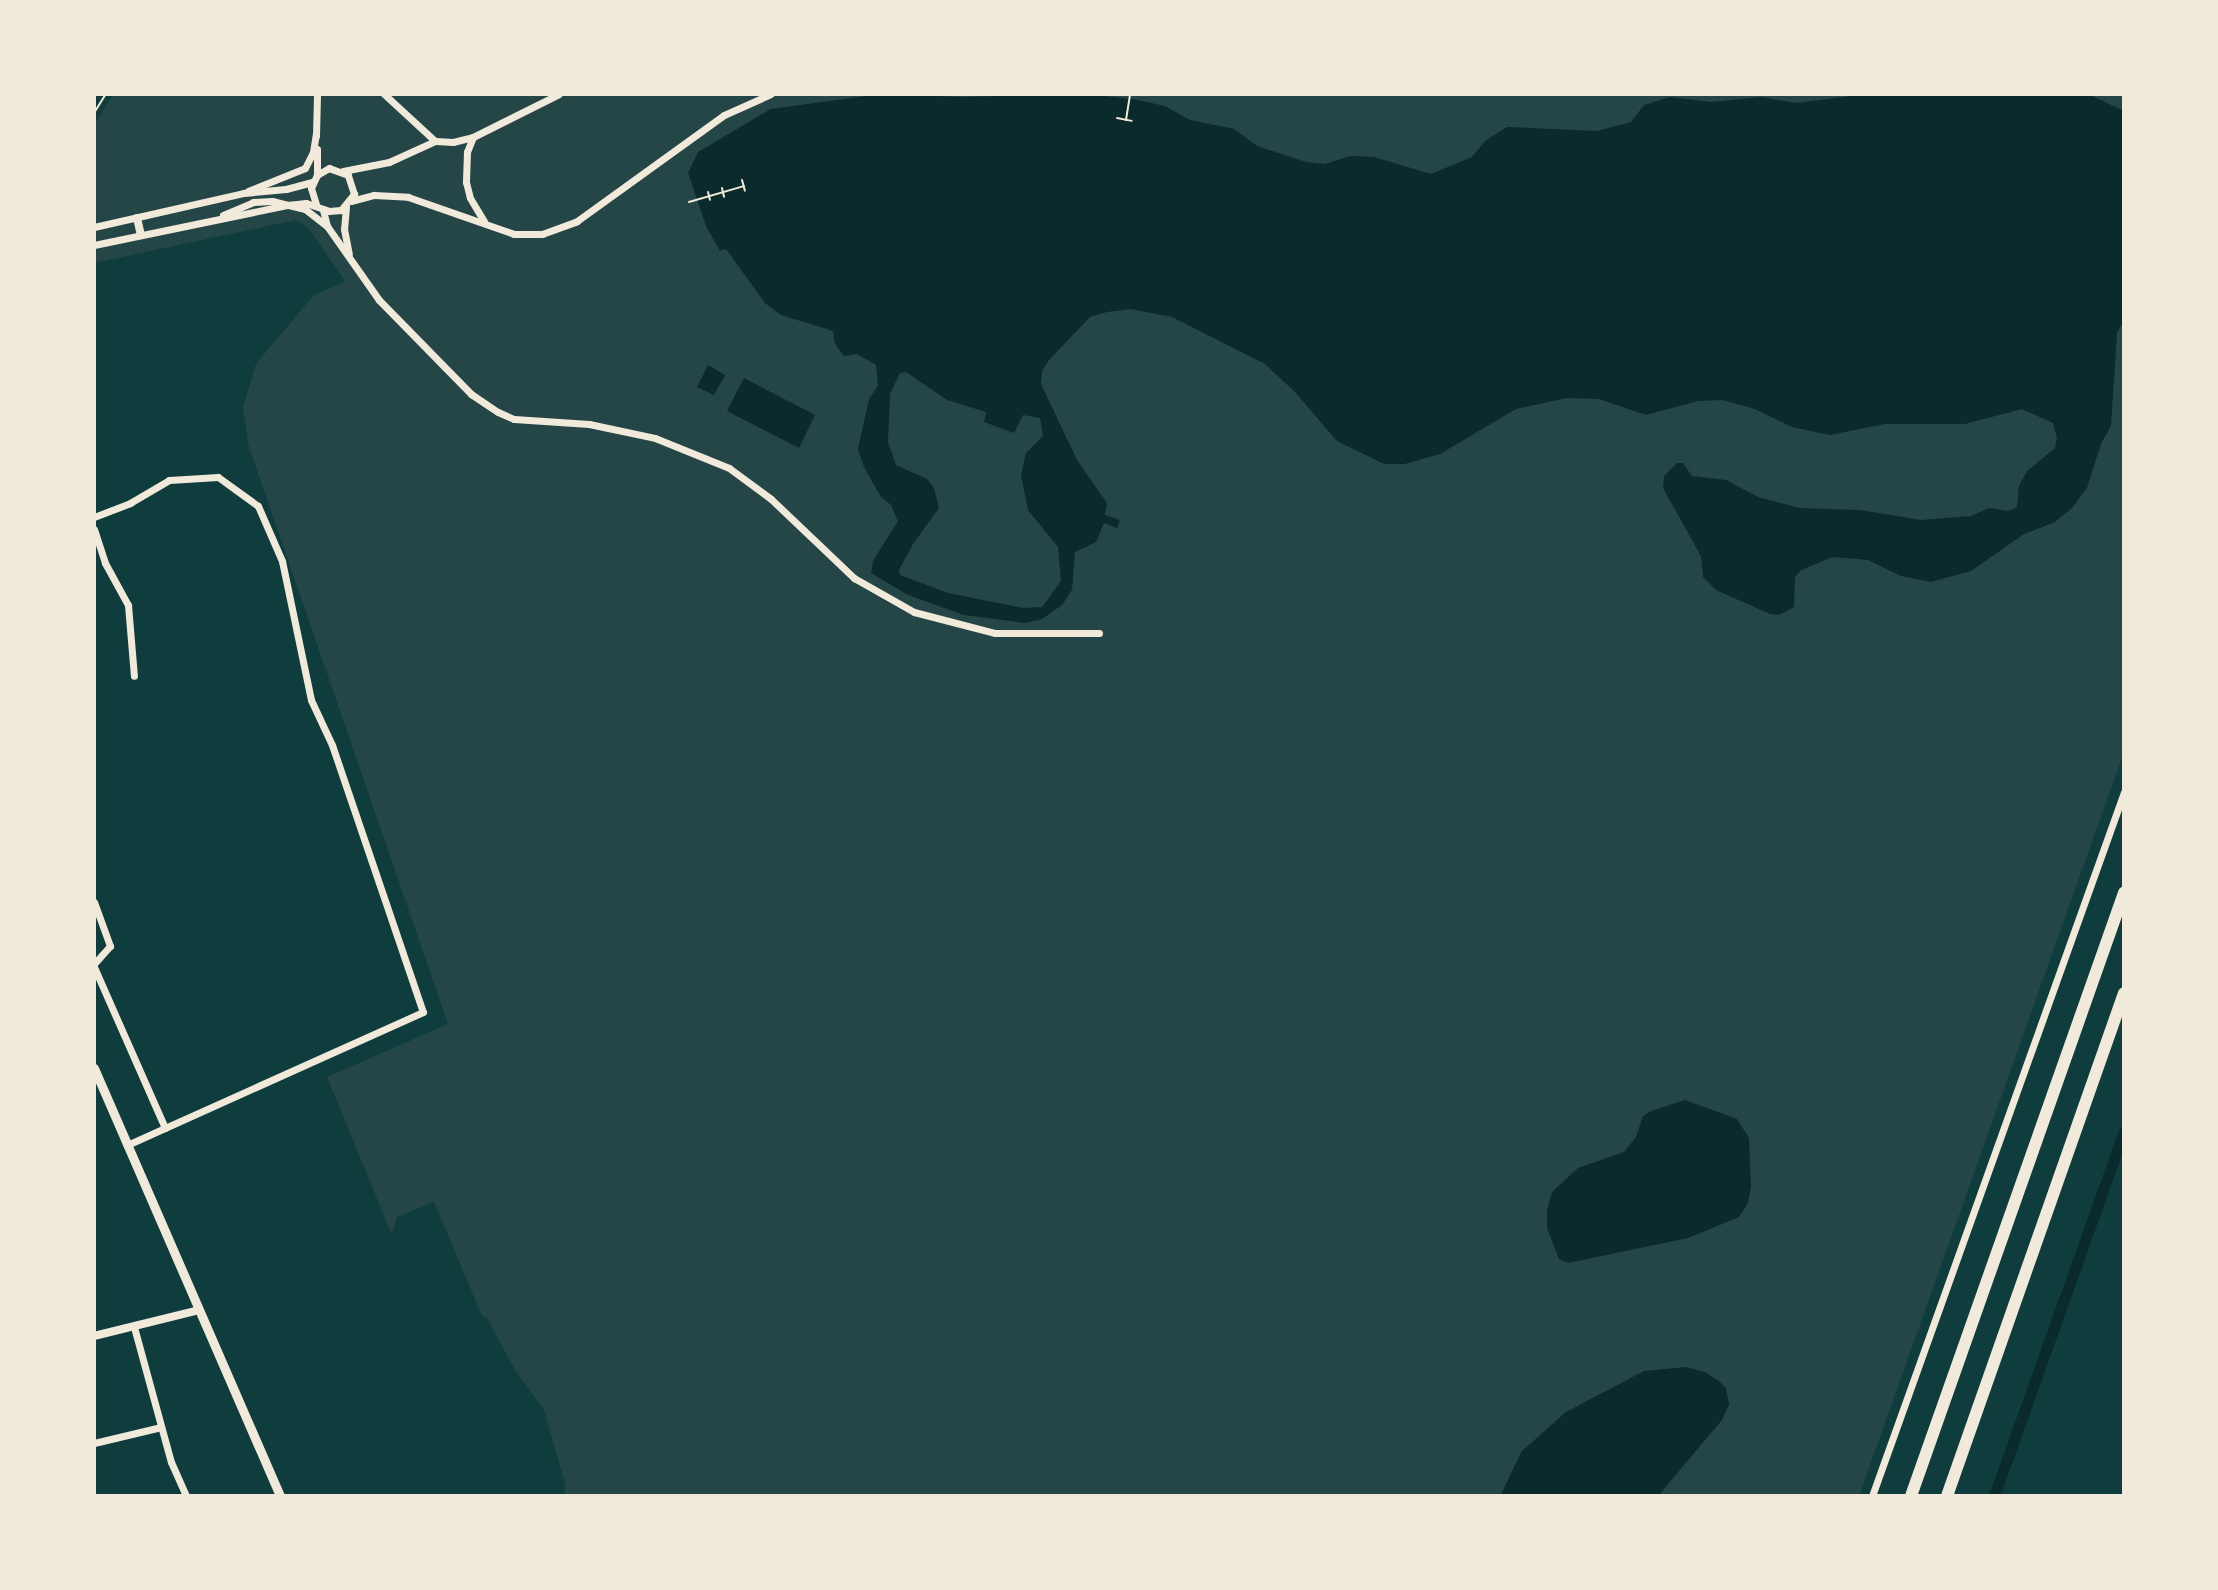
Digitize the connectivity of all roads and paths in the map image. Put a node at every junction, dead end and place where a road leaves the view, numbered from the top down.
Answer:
1 (106, 94) edge
2 (317, 94) edge
3 (384, 94) edge
4 (559, 94) edge
5 (771, 94) edge
6 (1130, 94) edge
7 (94, 113) edge
8 (1117, 118) dead end
9 (1126, 120) junction
10 (1132, 121) dead end
11 (316, 134) junction
12 (473, 137) junction
13 (435, 141) junction
14 (343, 171) junction
15 (315, 178) junction
16 (742, 180) dead end
17 (744, 186) junction
18 (745, 191) dead end
19 (244, 193) junction
20 (689, 202) dead end
21 (349, 204) junction
22 (287, 205) junction
23 (320, 207) junction
24 (137, 218) junction
25 (487, 224) junction
26 (327, 226) junction
27 (94, 227) edge
28 (141, 235) junction
29 (94, 245) edge
30 (349, 256) junction
31 (94, 517) edge
32 (94, 529) edge
33 (1099, 633) dead end
34 (134, 676) dead end
35 (2124, 792) edge
36 (2124, 893) edge
37 (94, 902) edge
38 (94, 965) edge
39 (2124, 993) edge
40 (94, 1068) edge
41 (165, 1128) junction
42 (127, 1145) junction
43 (199, 1310) junction
44 (134, 1327) junction
45 (94, 1336) edge
46 (161, 1427) junction
47 (94, 1443) edge
48 (186, 1496) edge
49 (280, 1496) edge
50 (1872, 1496) edge
51 (1911, 1496) edge
52 (1947, 1496) edge

1 - 7 path
2 - 11 street
3 - 13 street
4 - 12 street
5 - 25 street
6 - 9 path
8 - 9 path
9 - 10 path
11 - 15 street
11 - 19 street
12 - 13 street
12 - 25 street
13 - 14 street
14 - 15 street
14 - 21 street
15 - 19 street
15 - 23 street
16 - 17 path
17 - 18 path
17 - 20 path
19 - 24 street
21 - 23 street
21 - 25 street
21 - 30 street
22 - 23 street
22 - 26 street
22 - 28 street
23 - 26 street
24 - 27 street
24 - 28 street
26 - 30 street
28 - 29 street
30 - 33 street
31 - 41 street
32 - 34 street
35 - 50 street
36 - 51 highway
37 - 38 street
38 - 41 street
39 - 52 highway
40 - 42 main road
41 - 42 street
42 - 43 main road
43 - 44 street
43 - 49 main road
44 - 45 street
44 - 46 street
46 - 47 street
46 - 48 street

